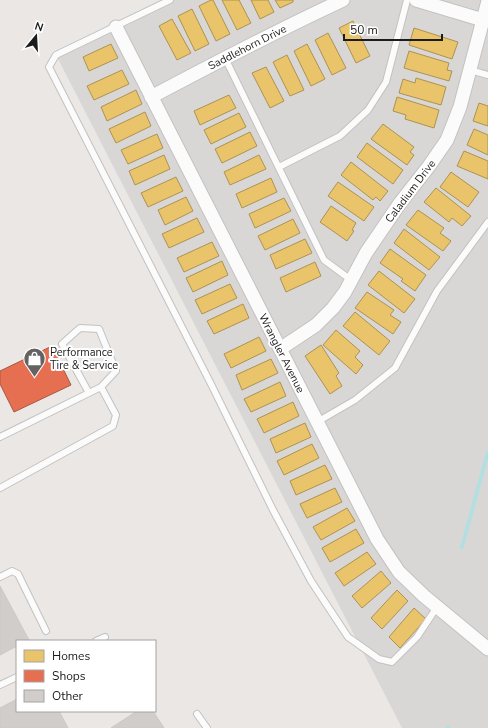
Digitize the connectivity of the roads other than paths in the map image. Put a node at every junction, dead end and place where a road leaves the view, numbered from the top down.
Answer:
1 (170, 0) edge
2 (343, 0) edge
3 (407, 0) edge
4 (416, 0) edge
5 (488, 1) edge
6 (483, 20) junction
7 (116, 27) junction
8 (225, 58) junction
9 (470, 70) junction
10 (488, 75) edge
11 (152, 97) junction
12 (278, 167) junction
13 (488, 222) edge
14 (351, 280) junction
15 (280, 350) junction
16 (101, 387) junction
17 (89, 393) junction
18 (317, 422) junction
19 (0, 437) edge
20 (0, 488) edge
21 (0, 577) edge
22 (437, 607) junction
23 (46, 631) dead end
24 (105, 637) dead end
25 (98, 640) edge
26 (488, 649) edge
27 (16, 677) edge
28 (0, 685) edge
29 (197, 714) dead end
30 (207, 728) edge

1 - 7 lane
2 - 8 street, Saddlehorn Drive
3 - 12 lane
4 - 6 street
5 - 6 street, Caladium Drive
6 - 9 street, Caladium Drive
7 - 11 street, Wrangler Avenue
7 - 22 lane
8 - 11 street, Saddlehorn Drive
8 - 12 lane
9 - 10 lane
9 - 14 street, Caladium Drive
11 - 15 street, Wrangler Avenue
12 - 14 lane
13 - 18 lane
14 - 15 street, Caladium Drive
15 - 18 street, Wrangler Avenue
16 - 17 lane
16 - 17 lane
16 - 20 lane
17 - 19 lane
18 - 22 street, Wrangler Avenue
21 - 23 lane
22 - 26 street, Wrangler Avenue
24 - 25 lane
27 - 28 lane
29 - 30 lane

